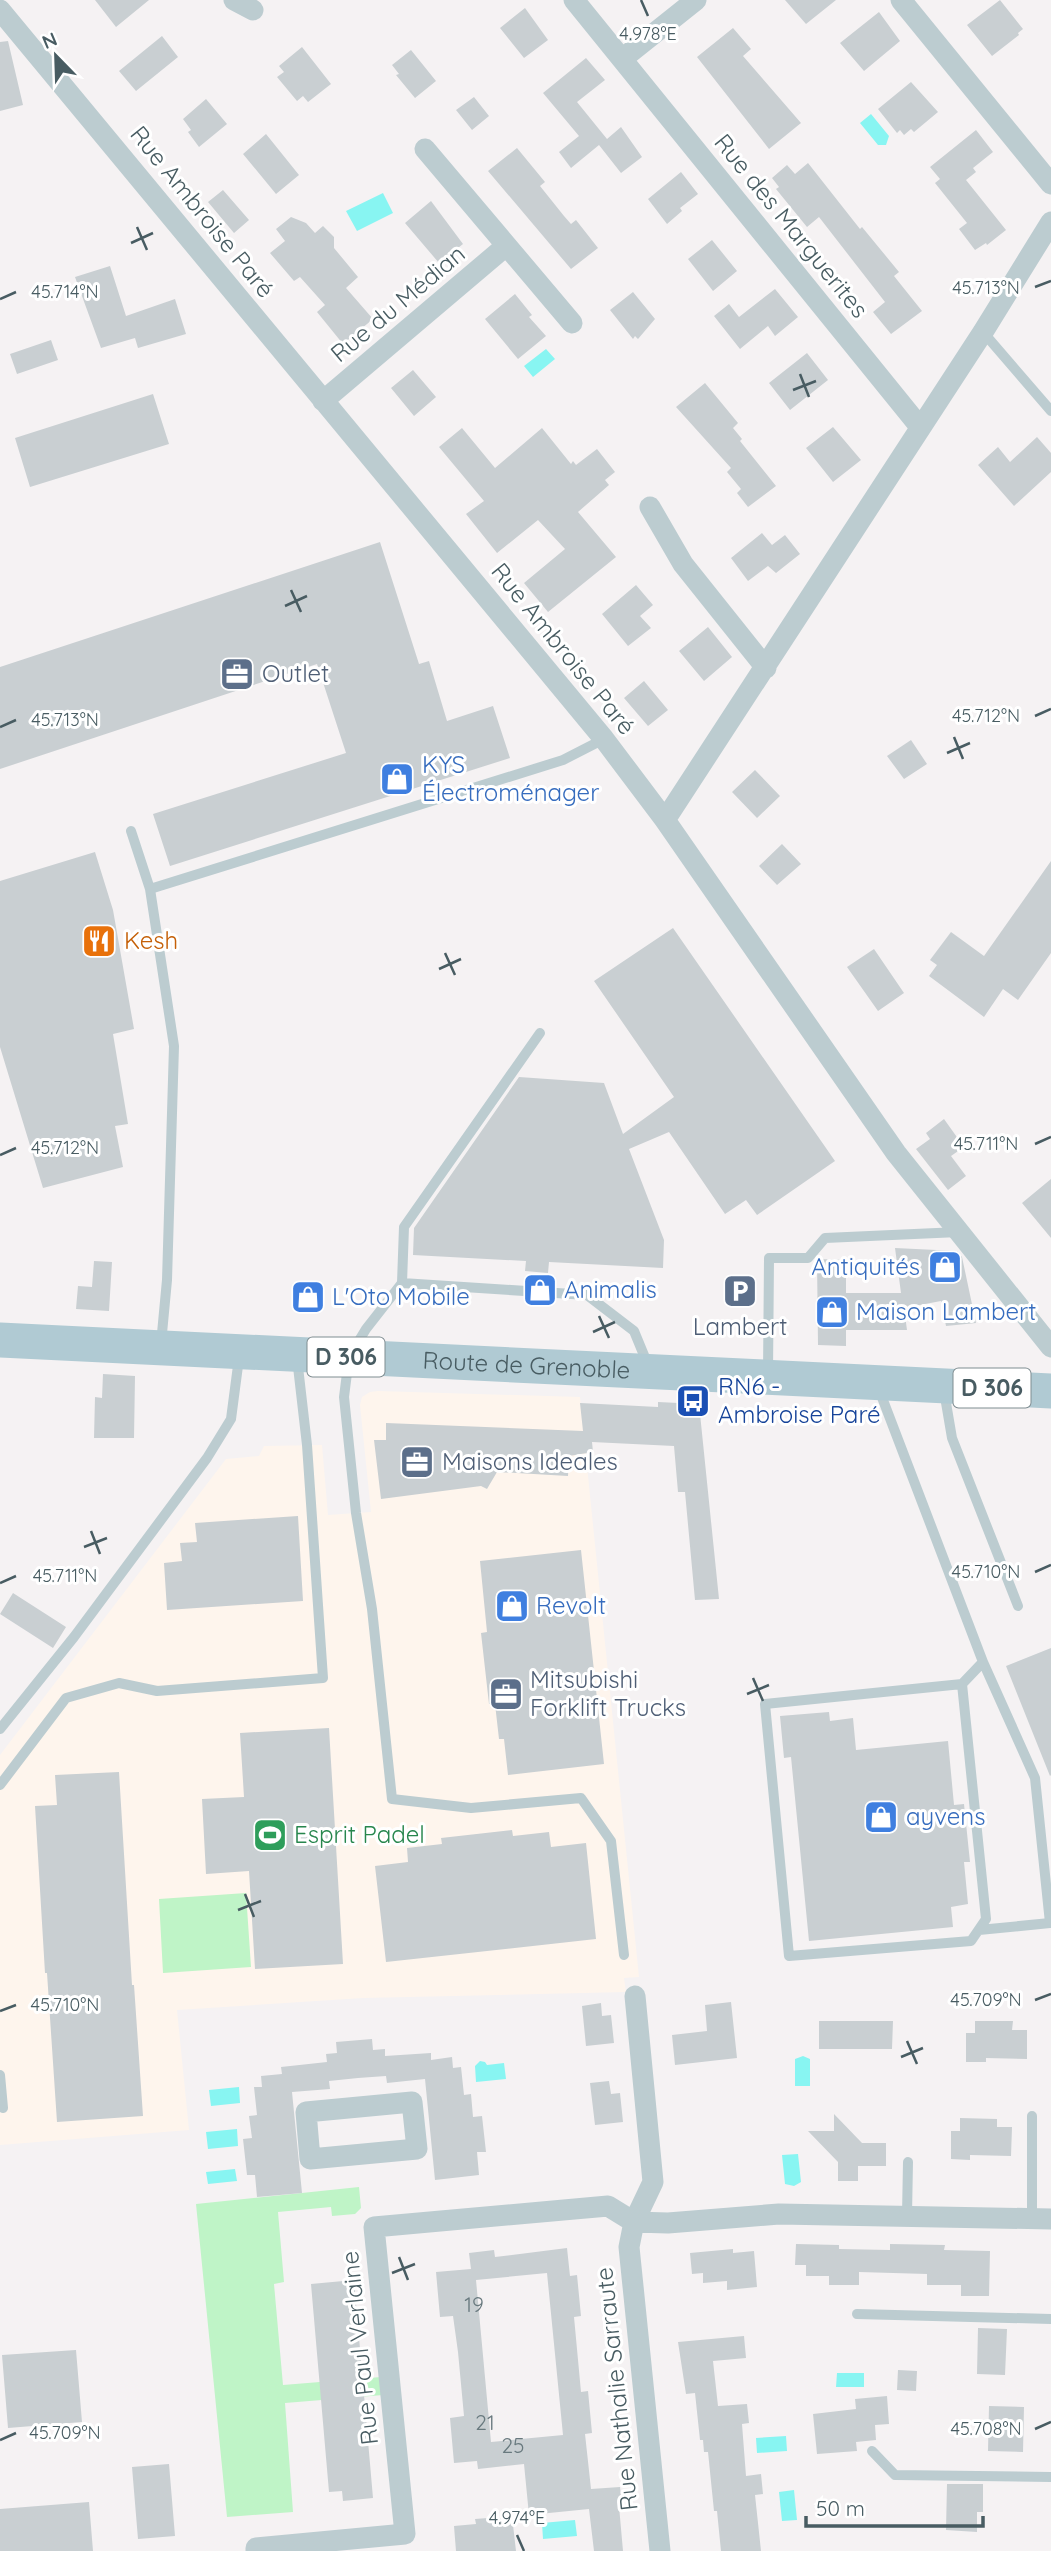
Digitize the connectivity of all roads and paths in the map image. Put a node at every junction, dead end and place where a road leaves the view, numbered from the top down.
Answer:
1 (574, 0) edge
2 (696, 0) edge
3 (901, 0) edge
4 (0, 10) edge
5 (622, 59) junction
6 (425, 149) dead end
7 (1051, 184) edge
8 (1051, 222) edge
9 (506, 246) junction
10 (572, 323) dead end
11 (983, 332) junction
12 (323, 401) junction
13 (1051, 411) edge
14 (920, 427) junction
15 (650, 507) dead end
16 (766, 668) junction
17 (604, 739) junction
18 (665, 820) junction
19 (131, 831) dead end
20 (150, 889) junction
21 (540, 1033) dead end
22 (959, 1232) junction
23 (402, 1283) junction
24 (0, 1340) edge
25 (1051, 1347) edge
26 (160, 1348) junction
27 (240, 1351) junction
28 (296, 1354) junction
29 (349, 1357) junction
30 (650, 1371) junction
31 (768, 1376) junction
32 (876, 1381) junction
33 (943, 1385) junction
34 (1051, 1391) edge
35 (1018, 1606) dead end
36 (983, 1662) junction
37 (962, 1684) junction
38 (0, 1729) edge
39 (0, 1785) edge
40 (979, 1930) junction
41 (624, 1955) dead end
42 (635, 1996) dead end
43 (0, 2075) edge
44 (3, 2108) dead end
45 (1032, 2116) dead end
46 (310, 2159) joint
47 (908, 2162) dead end
48 (906, 2216) junction
49 (1041, 2219) edge
50 (634, 2222) junction
51 (857, 2314) dead end
52 (1051, 2319) edge
53 (872, 2451) dead end
54 (1051, 2477) edge
55 (256, 2551) edge
56 (660, 2551) edge

1 - 5 street, Rue des Marguerites
2 - 5 street
3 - 7 street
4 - 12 street, Rue Ambroise Paré
5 - 14 street, Rue des Marguerites
6 - 9 street
8 - 11 street
9 - 10 street
9 - 12 street, Rue du Médian
11 - 13 lane
11 - 14 street
12 - 17 street, Rue Ambroise Paré
14 - 16 street
15 - 16 street
16 - 18 street
17 - 18 street, Rue Ambroise Paré
17 - 20 lane
18 - 22 street, Rue Ambroise Paré
19 - 20 lane
20 - 26 lane
21 - 23 lane
22 - 25 street, Rue Ambroise Paré
22 - 31 lane
23 - 29 lane
23 - 30 lane
24 - 26 main road, Route de Grenoble / D 306
26 - 27 main road, Route de Grenoble / D 306
27 - 28 main road, Route de Grenoble / D 306
27 - 38 lane
28 - 29 main road, Route de Grenoble / D 306
28 - 39 lane
29 - 30 main road, Route de Grenoble / D 306
29 - 41 lane
30 - 31 main road, Route de Grenoble / D 306
31 - 32 main road, Route de Grenoble / D 306
32 - 33 main road, Route de Grenoble / D 306
32 - 36 lane
33 - 34 main road, Route de Grenoble / D 306
33 - 35 lane
36 - 37 lane
36 - 40 lane
37 - 40 lane
37 - 40 lane
42 - 50 street
43 - 44 lane
45 - 49 lane
46 - 46 street
47 - 48 lane
48 - 49 street, Rue Paul Verlaine
48 - 50 street, Rue Paul Verlaine
50 - 55 street, Rue Paul Verlaine
50 - 56 street, Rue Nathalie Sarraute
51 - 52 lane
53 - 54 lane

